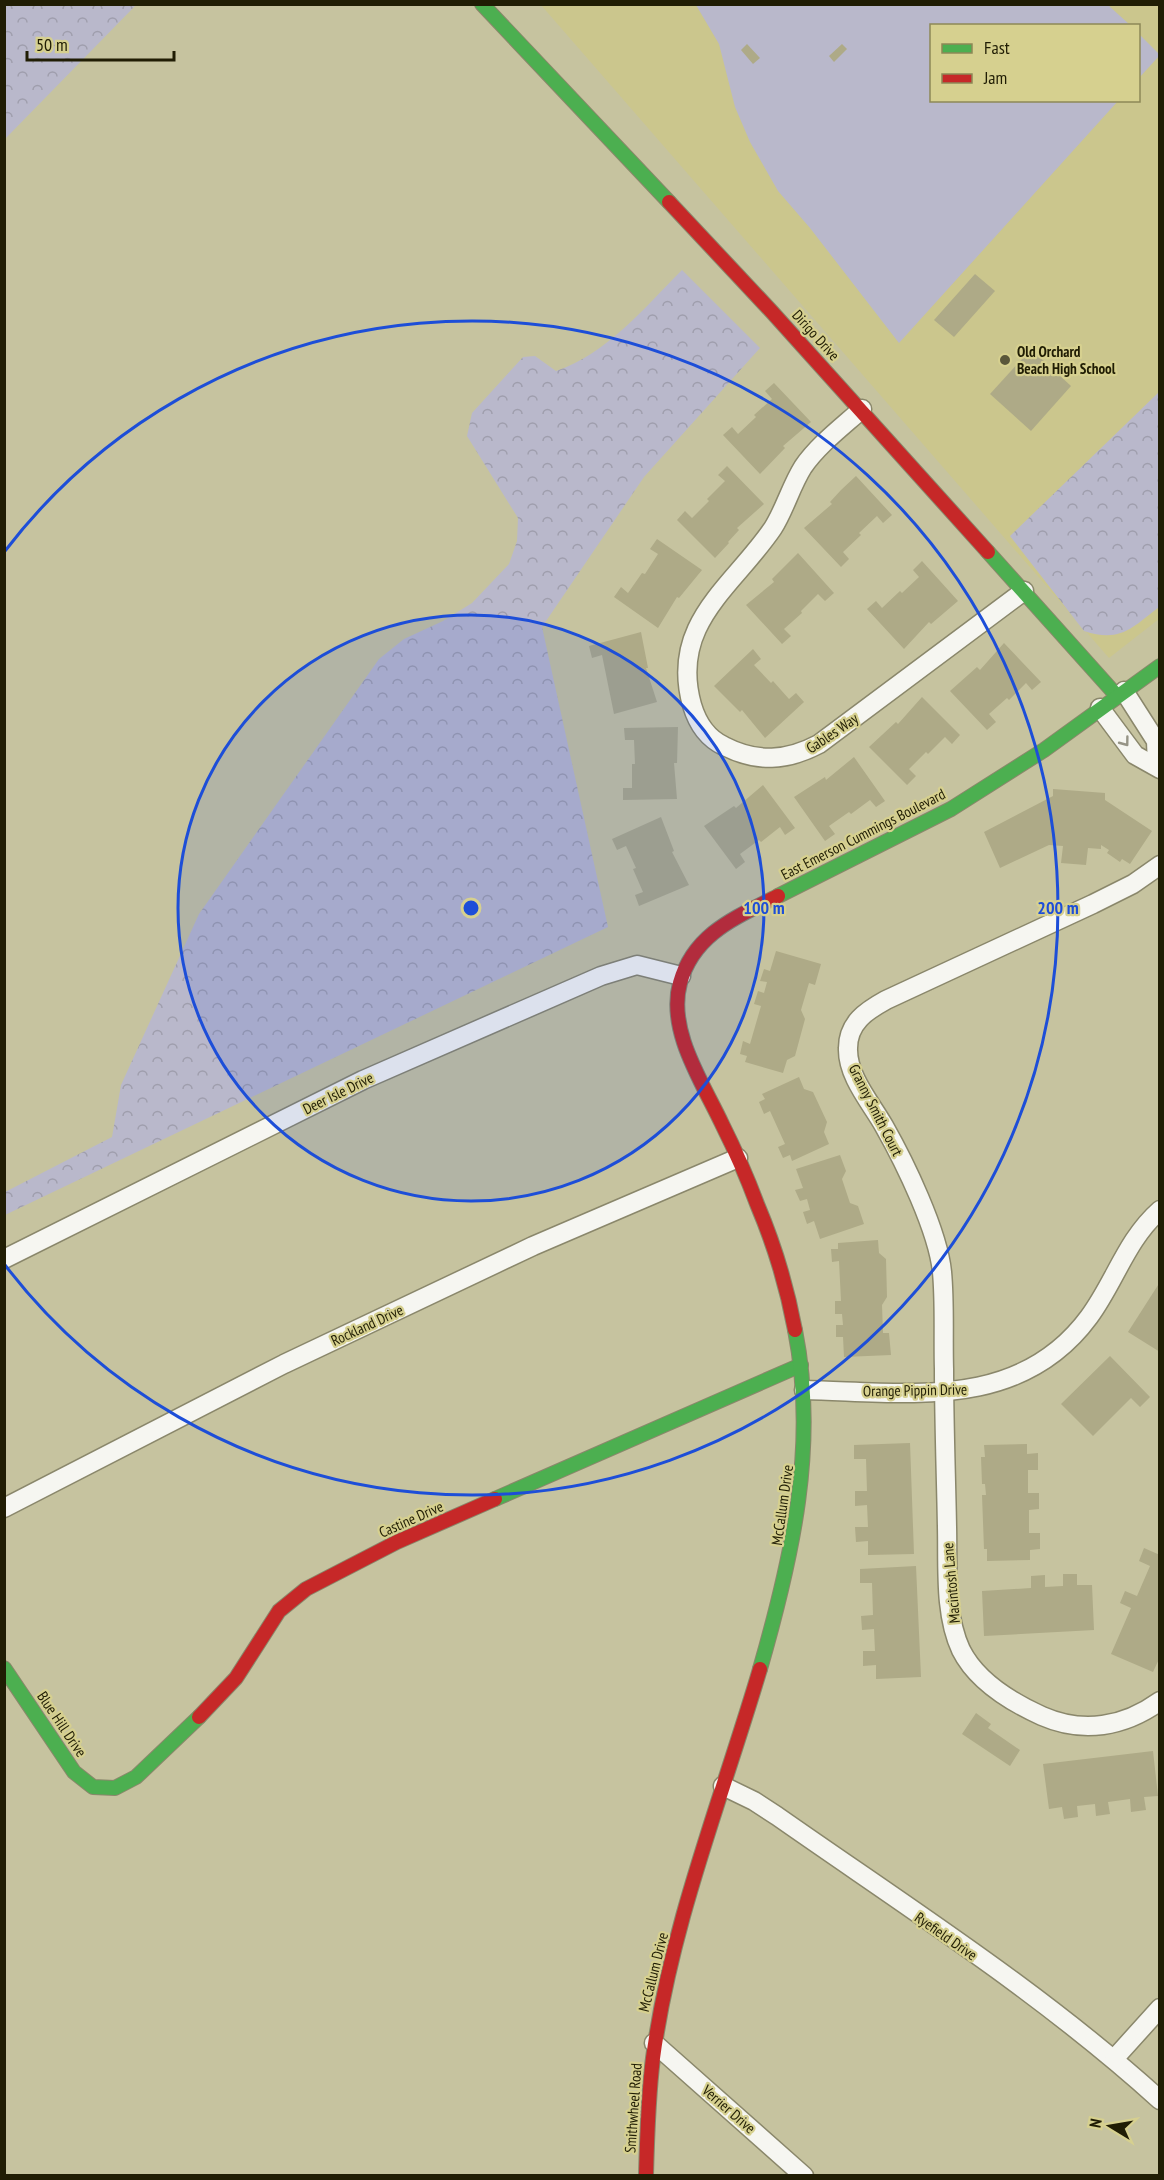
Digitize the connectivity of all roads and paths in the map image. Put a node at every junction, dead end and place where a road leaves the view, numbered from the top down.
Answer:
1 (482, 4) edge
2 (861, 410) junction
3 (1024, 591) junction
4 (1160, 666) edge
5 (1120, 694) junction
6 (1100, 708) junction
7 (1158, 767) edge
8 (1160, 865) edge
9 (681, 976) junction
10 (738, 1158) junction
11 (1160, 1210) edge
12 (4, 1259) edge
13 (801, 1365) junction
14 (804, 1390) junction
15 (944, 1392) junction
16 (4, 1508) edge
17 (4, 1668) edge
18 (1160, 1701) edge
19 (723, 1786) junction
20 (100, 1789) joint
21 (1160, 2008) edge
22 (654, 2043) junction
23 (1114, 2059) junction
24 (1160, 2100) edge
25 (646, 2175) edge
26 (804, 2175) edge

1 - 2 street, Dirigo Drive
2 - 3 street, Dirigo Drive
2 - 3 street, Gables Way
3 - 5 street, Dirigo Drive
4 - 5 street, East Emerson Cummings Boulevard
5 - 6 street, East Emerson Cummings Boulevard
5 - 7 street
6 -> 7 street
6 - 9 street, East Emerson Cummings Boulevard
8 - 15 street, Granny Smith Court
9 - 10 street, McCallum Drive
9 - 12 street, Deer Isle Drive
10 - 13 street, McCallum Drive
10 - 16 street, Rockland Drive
11 - 15 street, Orange Pippin Drive
13 - 14 street, McCallum Drive
13 - 20 street, Castine Drive
14 - 15 street, Orange Pippin Drive
14 - 19 street, McCallum Drive
15 - 18 street, Macintosh Lane
17 - 20 street, Blue Hill Drive
19 - 22 street, McCallum Drive
19 - 23 street, Ryefield Drive
21 - 23 street
22 - 25 street, Smithwheel Road
22 - 26 street, Verrier Drive
23 - 24 street, Ryefield Drive

